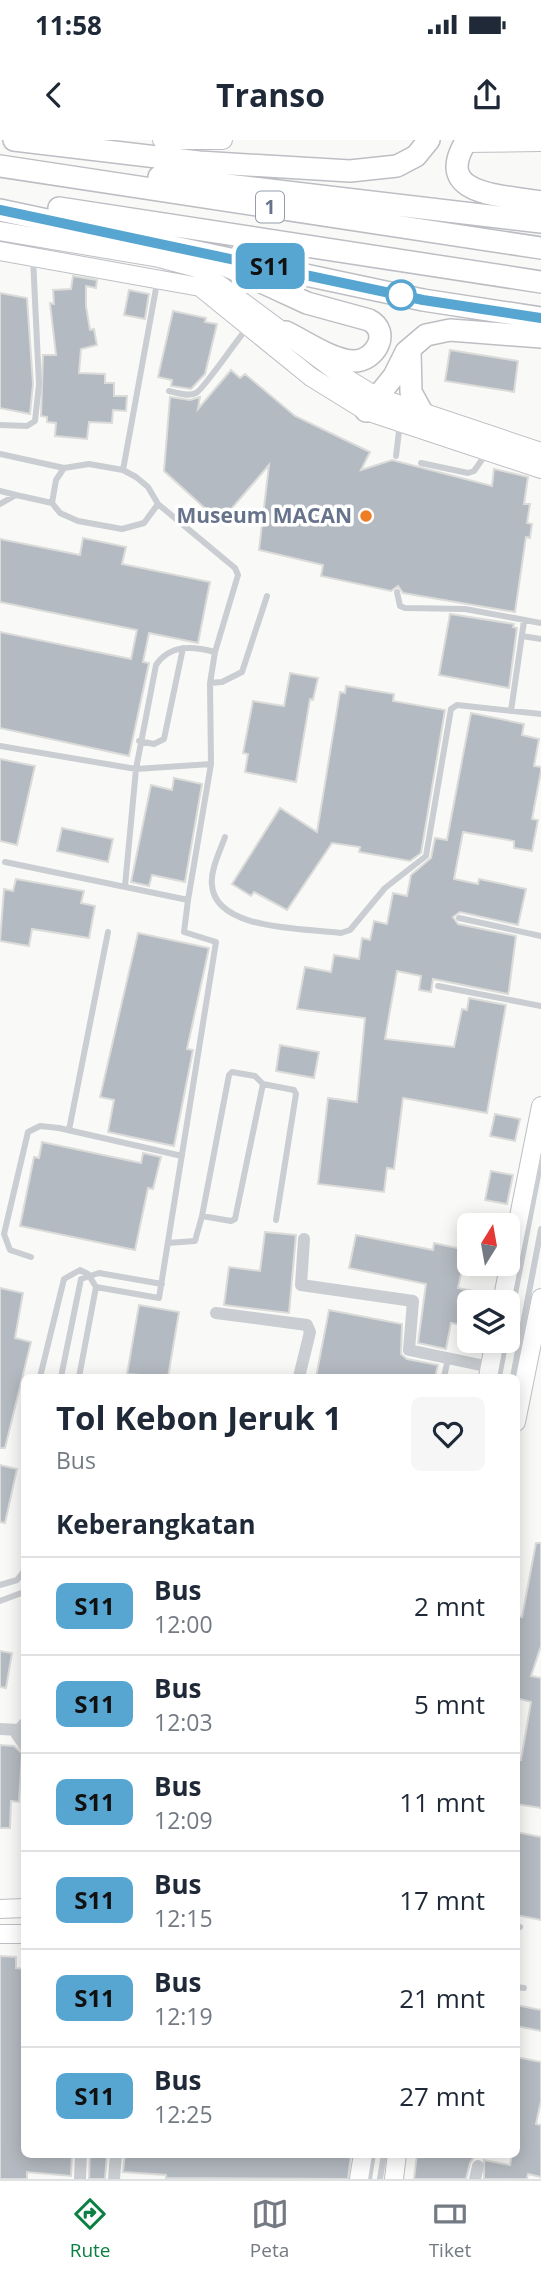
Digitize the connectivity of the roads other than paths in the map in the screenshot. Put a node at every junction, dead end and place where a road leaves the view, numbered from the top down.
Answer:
1 (14, 140) edge
2 (162, 140) edge
3 (223, 140) edge
4 (429, 140) edge
5 (466, 141) edge
6 (541, 142) edge
7 (0, 166) edge
8 (0, 199) edge
9 (541, 202) edge
10 (0, 210) edge
11 (541, 222) edge
12 (0, 231) edge
13 (189, 248) junction
14 (541, 248) edge
15 (0, 251) edge
16 (33, 256) junction
17 (158, 277) junction
18 (541, 282) edge
19 (541, 318) edge
20 (249, 326) junction
21 (286, 332) junction
22 (541, 337) edge
23 (412, 345) junction
24 (169, 391) dead end
25 (372, 404) junction
26 (423, 414) junction
27 (400, 423) junction
28 (0, 425) edge
29 (487, 451) junction
30 (541, 452) edge
31 (0, 454) edge
32 (396, 456) dead end
33 (421, 463) dead end
34 (64, 468) junction
35 (541, 469) edge
36 (123, 470) junction
37 (0, 491) edge
38 (16, 495) junction
39 (52, 503) junction
40 (0, 504) edge
41 (158, 504) junction
42 (397, 592) dead end
43 (268, 596) dead end
44 (524, 621) junction
45 (541, 624) edge
46 (522, 636) junction
47 (541, 639) edge
48 (183, 648) junction
49 (215, 652) junction
50 (210, 683) junction
51 (511, 711) junction
52 (541, 715) edge
53 (139, 741) junction
54 (0, 746) edge
55 (211, 764) junction
56 (136, 769) junction
57 (225, 837) dead end
58 (5, 862) dead end
59 (125, 887) junction
60 (188, 900) junction
61 (459, 918) dead end
62 (108, 932) dead end
63 (541, 936) edge
64 (438, 986) dead end
65 (541, 1006) edge
66 (263, 1084) junction
67 (541, 1106) edge
68 (69, 1130) junction
69 (182, 1156) junction
70 (541, 1160) edge
71 (202, 1216) junction
72 (276, 1220) dead end
73 (541, 1229) edge
74 (304, 1239) dead end
75 (168, 1243) junction
76 (31, 1258) dead end
77 (88, 1275) junction
78 (162, 1284) junction
79 (96, 1287) junction
80 (504, 1290) edge
81 (516, 1290) edge
82 (541, 1298) edge
83 (215, 1313) dead end
84 (494, 1353) edge
85 (501, 1353) edge
86 (447, 1359) junction
87 (41, 1374) edge
88 (62, 1374) edge
89 (80, 1374) edge
90 (300, 1374) edge
91 (444, 1374) edge
92 (492, 1374) edge
93 (514, 1374) edge
94 (520, 1403) edge
95 (21, 1575) edge
96 (0, 1585) edge
97 (21, 1593) edge
98 (0, 1601) edge
99 (19, 1727) edge
100 (0, 1729) edge
101 (21, 1908) edge
102 (0, 1909) edge
103 (0, 1934) edge
104 (21, 1934) edge
105 (81, 2158) edge
106 (116, 2158) edge
107 (362, 2158) edge
108 (372, 2158) edge
109 (383, 2158) edge
110 (397, 2158) edge
111 (79, 2179) edge
112 (114, 2179) edge
113 (359, 2179) edge
114 (369, 2179) edge
115 (380, 2179) edge
116 (394, 2179) edge

1 - 4 highway
2 - 3 main road
5 - 6 main road
5 - 9 highway
7 - 11 highway
7 - 14 highway, 1
8 - 18 highway, 1
10 - 13 highway
12 - 21 main road
13 - 19 highway
13 - 21 highway
15 - 16 main road
16 - 17 main road
16 - 28 lane
17 - 20 main road
17 - 36 lane
20 - 24 lane
20 - 25 main road
21 - 25 main road
22 - 23 highway
23 - 25 highway
23 - 26 highway
25 - 26 main road
25 - 27 main road
26 - 30 main road
27 - 29 main road
27 - 32 lane
29 - 33 lane
29 - 35 main road
31 - 34 lane
34 - 36 lane
34 - 39 lane
36 - 41 lane
37 - 38 lane
38 - 39 lane
38 - 40 lane
39 - 41 lane
41 - 49 lane
42 - 44 lane
43 - 50 lane
44 - 45 lane
44 - 46 lane
46 - 47 lane
46 - 51 lane
48 - 49 lane
48 - 53 lane
48 - 53 lane
49 - 50 lane
50 - 55 lane
51 - 52 lane
51 - 57 lane
53 - 56 lane
54 - 56 lane
55 - 56 lane
55 - 60 lane
56 - 59 lane
58 - 59 lane
59 - 60 lane
60 - 69 lane
61 - 63 lane
62 - 68 lane
64 - 65 lane
66 - 71 lane
66 - 71 lane
66 - 72 lane
67 - 80 main road
68 - 69 lane
68 - 76 lane
69 - 75 lane
70 - 81 lane
71 - 75 lane
73 - 93 lane
74 - 86 street
75 - 78 lane
77 - 78 lane
77 - 79 lane
77 - 87 lane
77 - 88 lane
78 - 79 lane
79 - 89 lane
82 - 94 main road
83 - 90 street
84 - 92 main road
85 - 92 lane
86 - 91 lane
86 - 92 street
95 - 96 lane
97 - 98 lane
99 - 100 street
101 - 102 main road
103 - 104 main road
105 - 111 street
106 - 112 street
107 - 113 main road
108 - 114 lane
109 - 115 lane
110 - 116 main road

